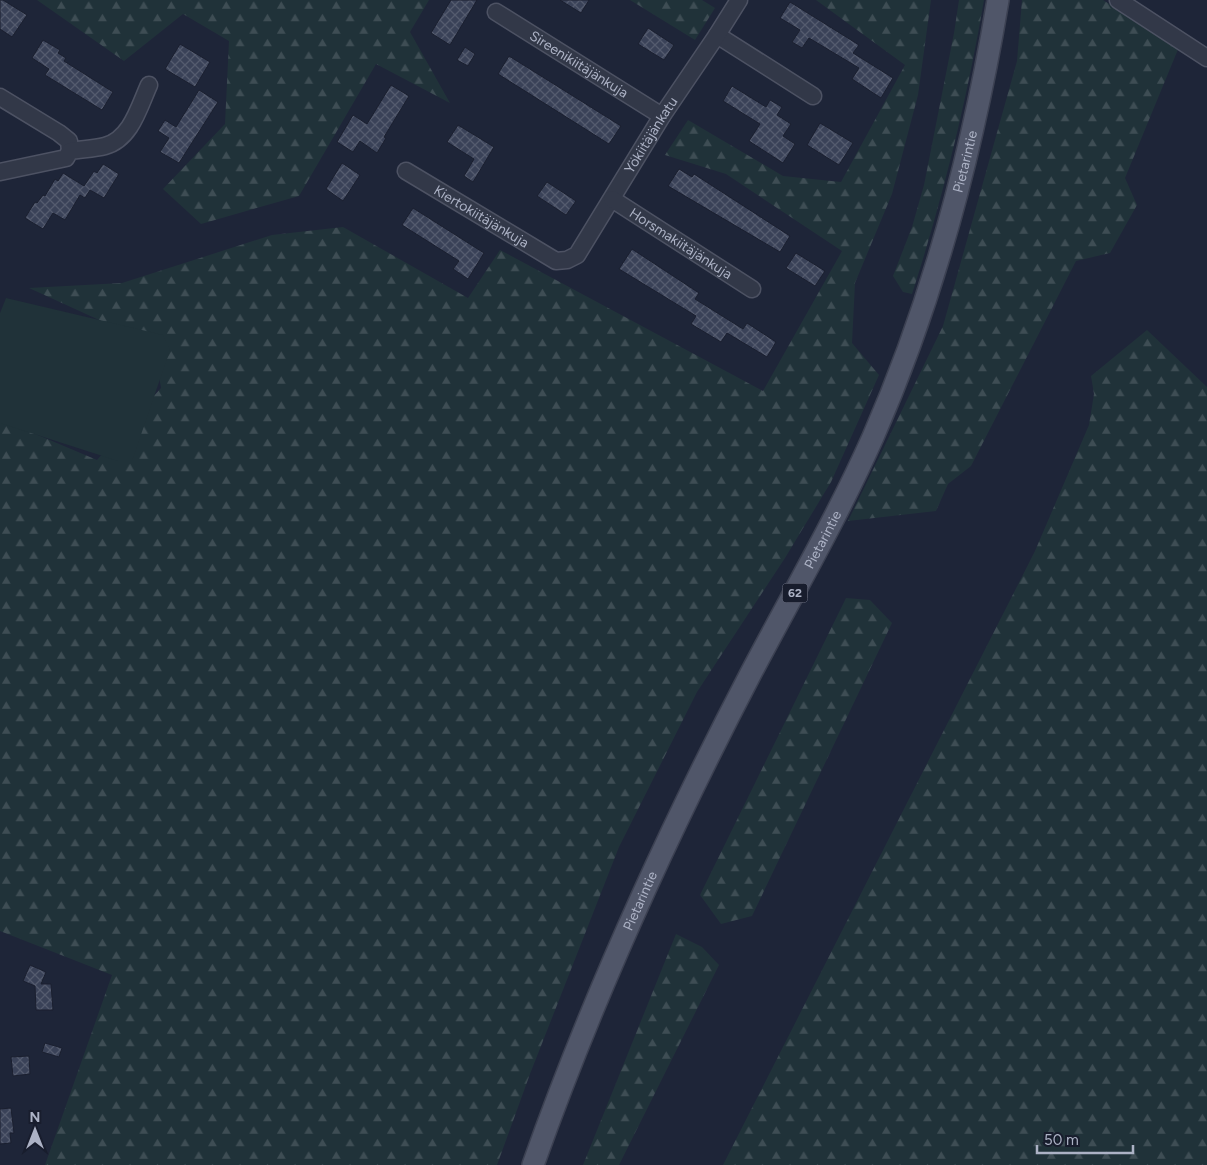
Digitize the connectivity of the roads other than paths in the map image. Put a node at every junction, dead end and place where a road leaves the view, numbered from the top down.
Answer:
1 (739, 0) edge
2 (998, 0) edge
3 (1118, 0) edge
4 (496, 12) dead end
5 (717, 35) junction
6 (1207, 58) edge
7 (149, 85) dead end
8 (813, 96) dead end
9 (0, 97) edge
10 (662, 116) junction
11 (70, 151) junction
12 (406, 171) dead end
13 (0, 172) edge
14 (612, 199) junction
15 (556, 261) joint
16 (752, 289) dead end
17 (533, 1165) edge

1 - 5 street, Yökiitäjänkatu
2 - 17 main road, Pietarintie / 62
3 - 6 street
4 - 10 street, Sireenikiitäjänkuja
5 - 8 street
5 - 10 street, Yökiitäjänkatu
7 - 11 street
9 - 11 street
10 - 14 street, Yökiitäjänkatu
11 - 13 street
12 - 15 street, Kiertokiitäjänkuja
14 - 15 street, Yökiitäjänkatu
14 - 16 street, Horsmakiitäjänkuja

